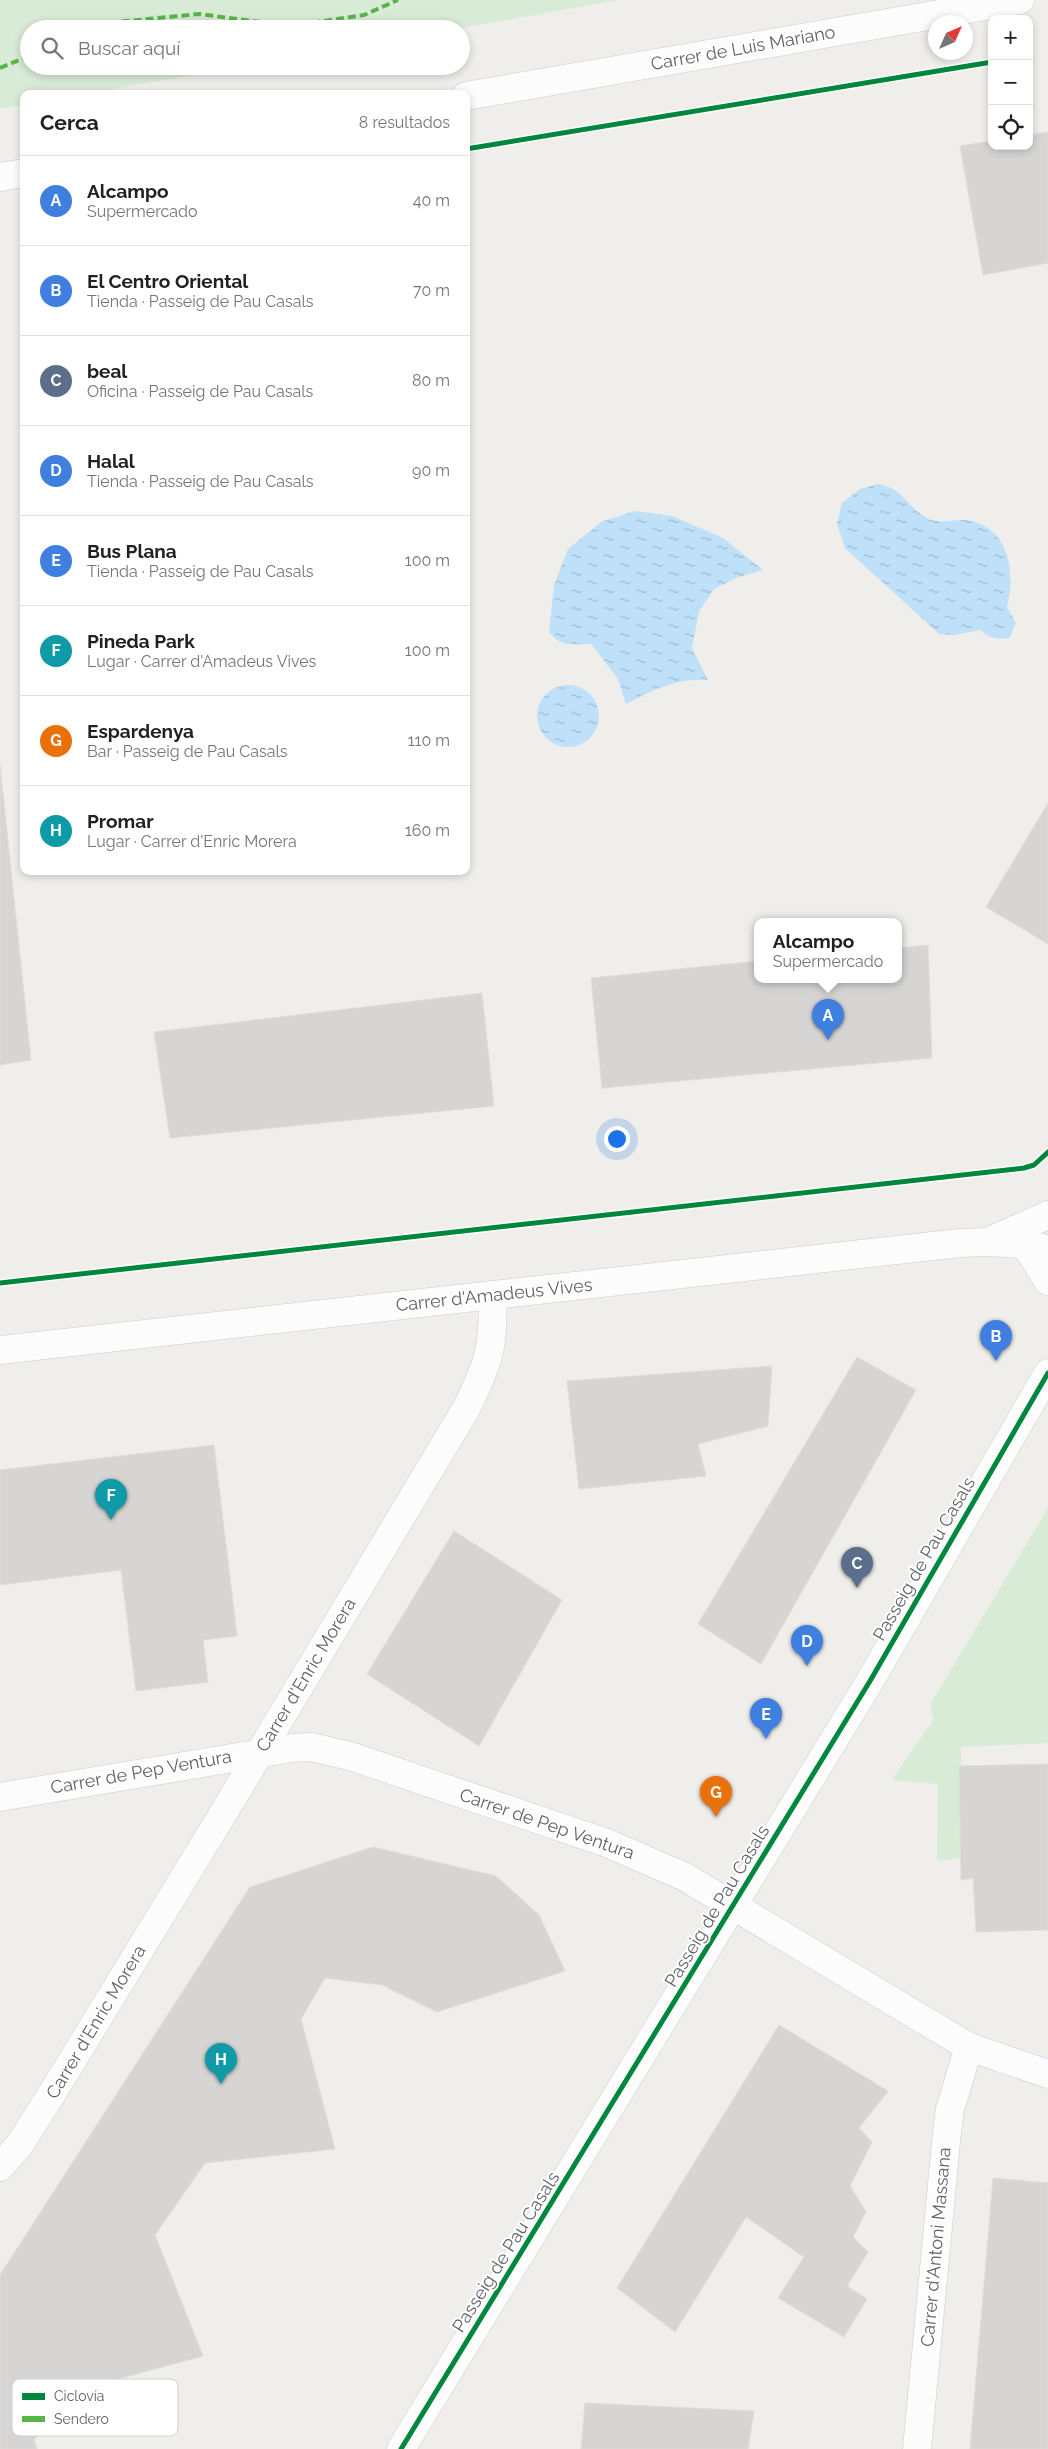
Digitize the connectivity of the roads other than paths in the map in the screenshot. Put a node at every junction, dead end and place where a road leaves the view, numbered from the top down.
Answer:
1 (1020, 0) edge
2 (470, 95) edge
3 (20, 174) edge
4 (0, 177) edge
5 (1048, 1215) edge
6 (988, 1241) junction
7 (1036, 1246) edge
8 (1048, 1280) edge
9 (492, 1295) junction
10 (0, 1350) edge
11 (1048, 1372) edge
12 (260, 1752) junction
13 (0, 1796) edge
14 (734, 1906) junction
15 (969, 2047) junction
16 (1048, 2074) edge
17 (0, 2167) edge
18 (401, 2449) edge
19 (917, 2449) edge

1 - 2 street, Carrer de Luis Mariano
3 - 4 street
5 - 6 street, Carrer d'Amadeus Vives
6 - 7 street, Carrer d'Amadeus Vives
6 - 9 street, Carrer d'Amadeus Vives
7 - 8 street, Carrer d'Amadeus Vives
9 - 10 street, Carrer d'Amadeus Vives
9 - 12 street, Carrer d'Enric Morera
11 - 14 street, Passeig de Pau Casals
12 - 13 street, Carrer de Pep Ventura
12 - 14 street, Carrer de Pep Ventura
12 - 17 street, Carrer d'Enric Morera
14 - 15 street, Carrer de Pep Ventura
14 - 18 street, Passeig de Pau Casals
15 - 16 street, Carrer de Pep Ventura
15 - 19 street, Carrer d'Antoni Massana

